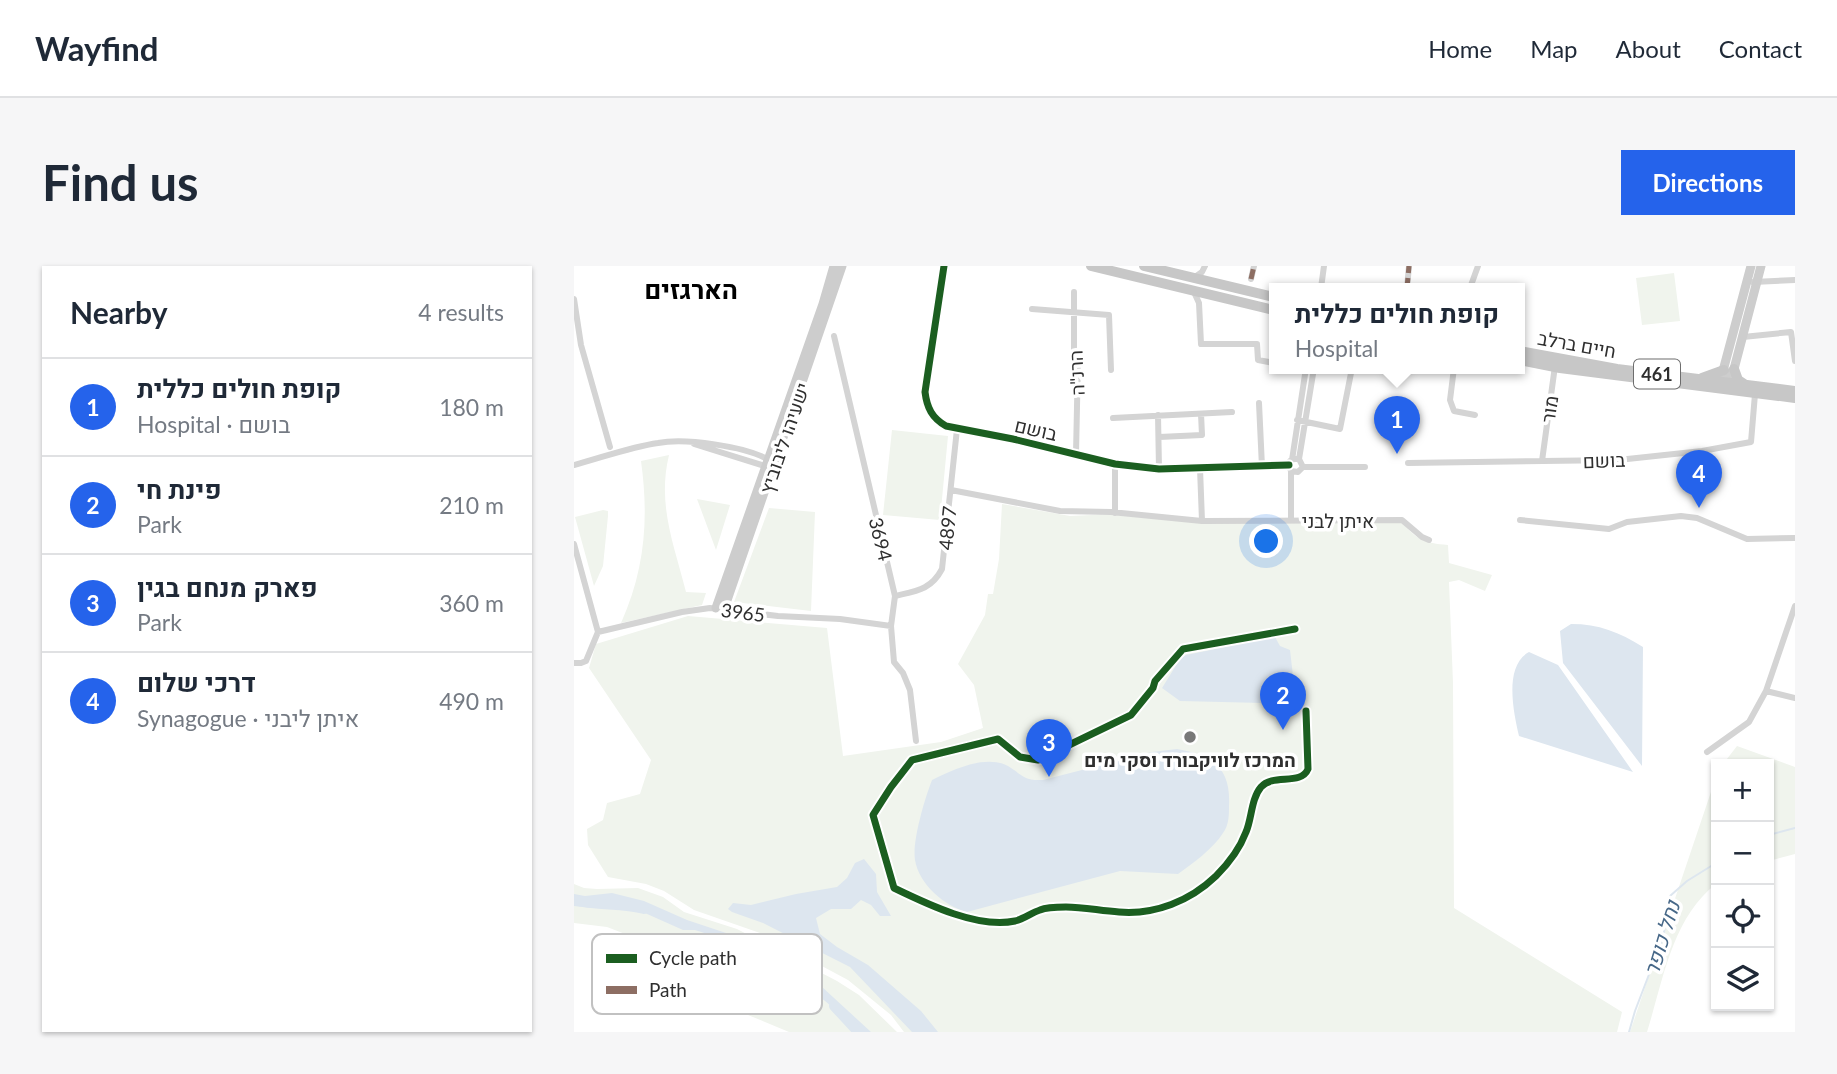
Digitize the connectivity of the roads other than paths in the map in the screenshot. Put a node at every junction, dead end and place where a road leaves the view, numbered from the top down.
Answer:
1 (834, 266) edge
2 (842, 266) edge
3 (944, 266) edge
4 (1091, 266) edge
5 (1144, 266) edge
6 (1205, 266) edge
7 (1254, 266) edge
8 (1478, 266) edge
9 (1751, 266) edge
10 (1761, 266) edge
11 (1190, 277) junction
12 (1251, 279) dead end
13 (1795, 280) edge
14 (1212, 282) junction
15 (1753, 282) junction
16 (1472, 283) edge
17 (1193, 290) junction
18 (1074, 292) dead end
19 (1208, 294) junction
20 (1269, 296) edge
21 (574, 299) edge
22 (1199, 303) junction
23 (1032, 309) dead end
24 (1269, 309) edge
25 (1074, 313) junction
26 (834, 336) dead end
27 (1743, 337) junction
28 (578, 346) edge
29 (1525, 353) edge
30 (1525, 360) edge
31 (1795, 361) edge
32 (1269, 362) edge
33 (1553, 363) junction
34 (1729, 369) junction
35 (1111, 370) dead end
36 (1305, 374) edge
37 (1313, 374) edge
38 (1351, 374) edge
39 (1453, 374) edge
40 (1698, 379) junction
41 (1723, 385) junction
42 (1751, 390) junction
43 (1795, 391) edge
44 (1795, 398) edge
45 (1259, 403) dead end
46 (1232, 412) dead end
47 (1201, 414) junction
48 (1158, 415) junction
49 (1475, 415) dead end
50 (1113, 418) dead end
51 (1297, 420) junction
52 (1305, 421) junction
53 (957, 429) junction
54 (1159, 437) junction
55 (610, 447) dead end
56 (1076, 454) junction
57 (1542, 461) junction
58 (1408, 463) dead end
59 (769, 464) junction
60 (1115, 464) junction
61 (574, 466) edge
62 (1293, 466) junction
63 (1262, 467) junction
64 (1365, 467) dead end
65 (1159, 468) junction
66 (1200, 468) junction
67 (951, 490) junction
68 (1115, 513) junction
69 (1293, 520) junction
70 (1520, 520) dead end
71 (1202, 521) junction
72 (1795, 538) edge
73 (1429, 540) dead end
74 (574, 544) edge
75 (895, 596) junction
76 (1795, 606) edge
77 (720, 609) junction
78 (891, 626) junction
79 (1295, 629) dead end
80 (598, 632) junction
81 (574, 663) edge
82 (1766, 691) junction
83 (1795, 698) edge
84 (1306, 711) dead end
85 (916, 741) dead end
86 (1707, 752) dead end

1 - 59 street, ישעיהו ליבוביץ
2 - 59 street, ישעיהו ליבוביץ
3 - 53 street, בושם
4 - 17 main road
5 - 11 main road
6 - 11 street
6 - 14 street
7 - 12 street
8 - 16 street
9 - 15 street
10 - 15 street
11 - 14 main road
13 - 15 street
14 - 20 main road
15 - 27 street
15 - 34 street
17 - 19 main road
17 - 22 street
18 - 25 street, הרנ"ה
19 - 22 street
19 - 24 main road
21 - 28 street
22 - 32 street
23 - 25 street
25 - 35 street
25 - 56 street, הרנ"ה
26 - 75 street, 3694
27 - 31 street
27 - 34 street
28 - 55 street
29 - 33 main road, חיים ברלב / 461
30 - 33 main road, חיים ברלב / 461
33 - 40 main road, חיים ברלב / 461
33 - 41 main road, חיים ברלב / 461
33 - 57 street, מור
34 - 40 main road
34 - 41 street
34 - 42 main road
36 - 51 street
37 - 52 street
38 - 52 street
39 - 49 street
40 - 41 main road, חיים ברלב / 461
41 - 42 main road, חיים ברלב / 461
42 - 43 main road, חיים ברלב / 461
42 - 44 main road, חיים ברלב / 461
42 - 57 street, בושם
45 - 63 street
46 - 47 street
47 - 48 street
47 - 54 street
48 - 50 street
48 - 54 street
51 - 52 street
51 - 62 street
52 - 62 street
53 - 56 street, בושם
53 - 67 street, 4897
54 - 65 street
56 - 60 street, בושם
57 - 58 street, בושם
59 - 61 street
59 - 77 street, ישעיהו ליבוביץ
60 - 65 street, בושם
60 - 68 street
62 - 63 street, בושם
62 - 64 street
62 - 69 street
63 - 66 street, בושם
65 - 66 street, בושם
66 - 71 street
67 - 68 street, איתן לבני
67 - 75 street, 4897
68 - 71 street, איתן לבני
69 - 71 street, איתן לבני
69 - 73 street, איתן לבני
70 - 72 street
74 - 80 street
75 - 78 street, 3694
76 - 82 street
77 - 78 street, 3965
77 - 80 street, 3965
78 - 85 street, 3694
79 - 84 street
80 - 81 street
82 - 83 street
82 - 86 street

